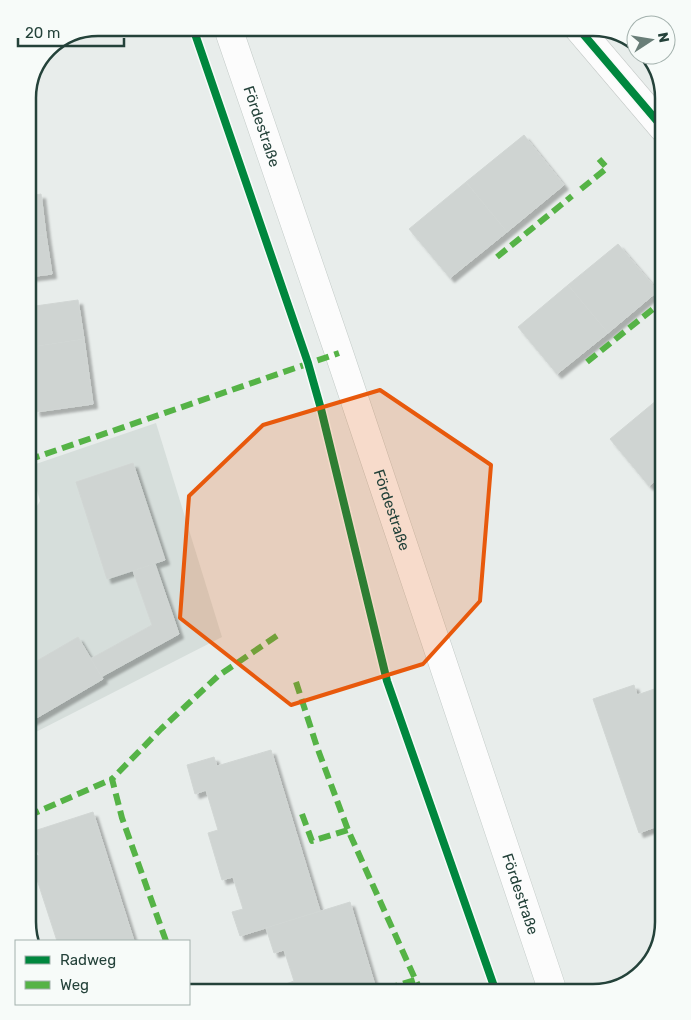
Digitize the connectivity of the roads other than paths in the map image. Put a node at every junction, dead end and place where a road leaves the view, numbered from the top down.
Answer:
1 (231, 36) edge
2 (585, 36) edge
3 (655, 118) edge
4 (550, 984) edge

1 - 4 main road, Fördestraße
2 - 3 main road

